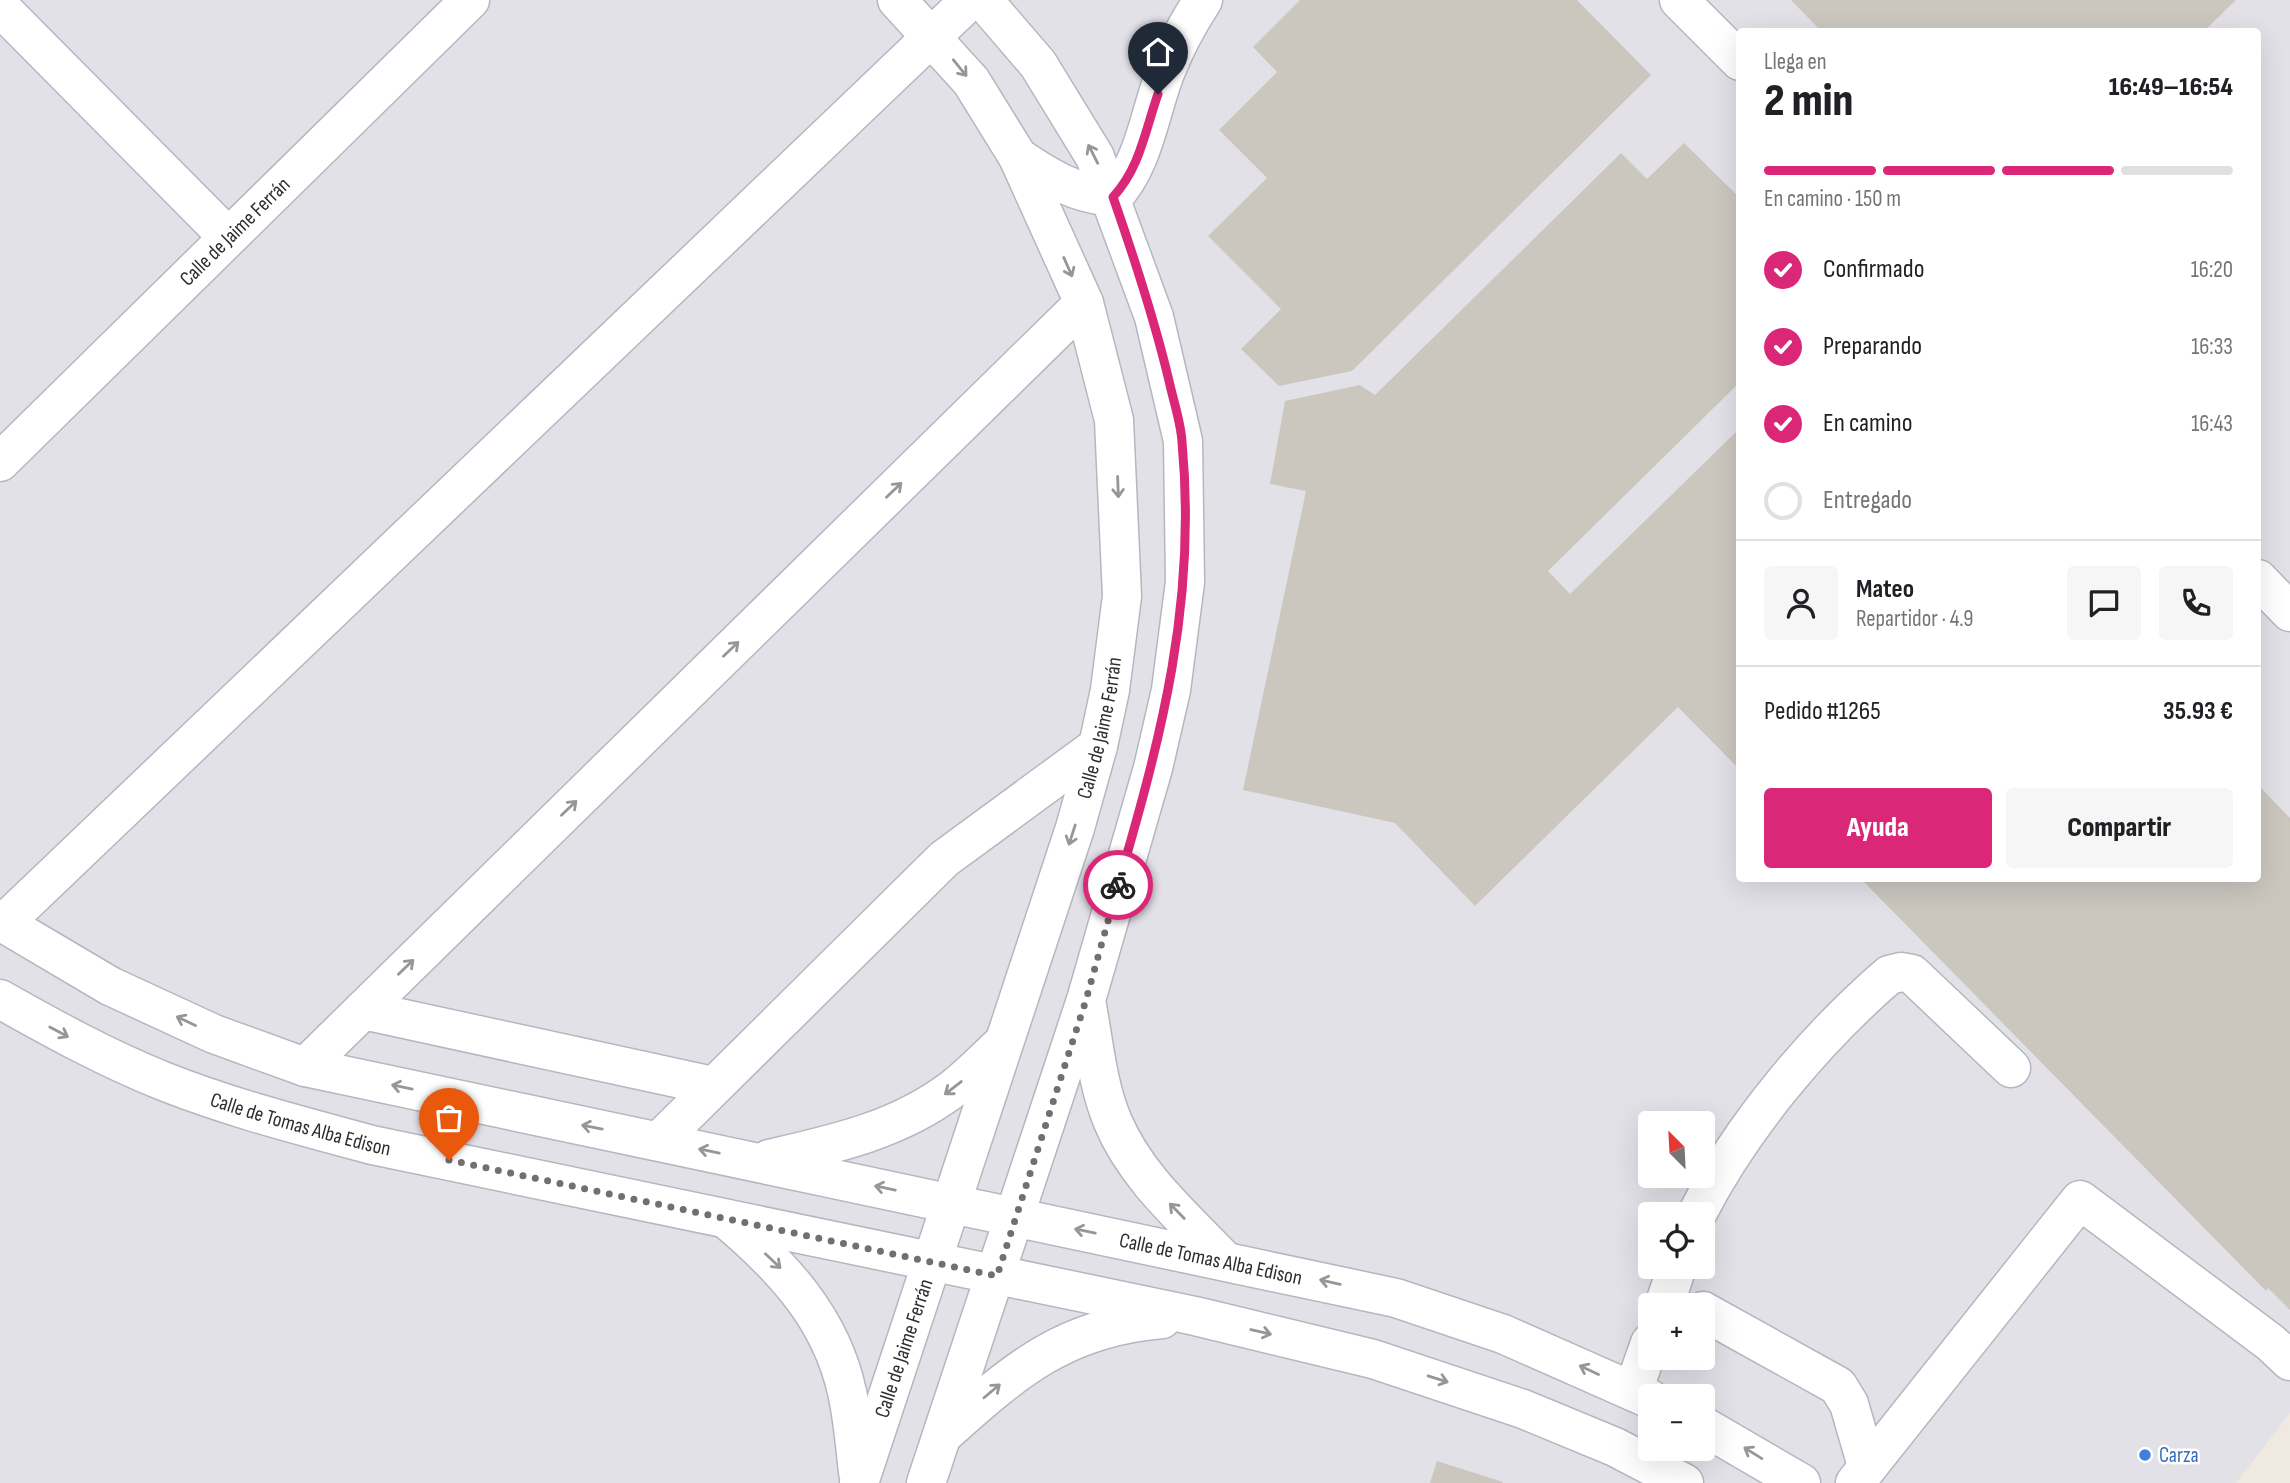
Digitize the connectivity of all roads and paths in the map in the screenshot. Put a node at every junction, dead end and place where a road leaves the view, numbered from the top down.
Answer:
1 (470, 0) edge
2 (897, 0) edge
3 (970, 0) edge
4 (983, 0) edge
5 (1203, 0) edge
6 (1679, 0) edge
7 (0, 7) edge
8 (931, 35) junction
9 (1736, 57) edge
10 (1018, 157) junction
11 (1113, 197) junction
12 (227, 236) junction
13 (1084, 303) junction
14 (0, 462) edge
15 (2261, 582) edge
16 (2290, 612) edge
17 (1098, 746) junction
18 (2, 922) edge
19 (0, 999) edge
20 (1086, 1000) junction
21 (363, 1010) junction
22 (1003, 1043) junction
23 (305, 1067) junction
24 (2011, 1068) dead end
25 (713, 1086) junction
26 (659, 1141) junction
27 (758, 1161) junction
28 (1704, 1202) edge
29 (952, 1203) junction
30 (721, 1216) junction
31 (1016, 1216) junction
32 (1224, 1260) junction
33 (933, 1261) junction
34 (997, 1276) junction
35 (1195, 1316) junction
36 (1715, 1318) edge
37 (2290, 1361) edge
38 (1638, 1393) edge
39 (1715, 1433) edge
40 (941, 1437) junction
41 (1861, 1475) edge
42 (859, 1482) edge
43 (926, 1483) edge
44 (1684, 1483) edge
45 (1801, 1483) edge

1 - 12 street, Calle de Jaime Ferrán
2 - 8 street, Calle de Jaime Ferrán
3 - 8 street
11 -> 4 street
5 - 11 street
6 - 9 street
7 - 12 street
8 -> 10 street, Calle de Jaime Ferrán
8 - 18 street
10 - 11 street
10 -> 13 street, Calle de Jaime Ferrán
11 - 20 street
12 - 14 street, Calle de Jaime Ferrán
13 -> 17 street, Calle de Jaime Ferrán
21 -> 13 street
15 - 16 street
17 -> 22 street, Calle de Jaime Ferrán
17 - 25 street
23 -> 18 street, Calle de Tomas Alba Edison
19 -> 30 street, Calle de Tomas Alba Edison
20 - 31 street
32 -> 20 street
21 - 23 street
21 - 25 street
22 -> 27 street, Calle de Tomas Alba Edison
22 - 29 street, Calle de Jaime Ferrán
26 -> 23 street, Calle de Tomas Alba Edison
24 - 28 street
25 - 26 street
27 -> 26 street, Calle de Tomas Alba Edison
29 -> 27 street, Calle de Tomas Alba Edison
29 - 31 street, Calle de Tomas Alba Edison
29 - 33 street, Calle de Jaime Ferrán
30 - 33 street, Calle de Tomas Alba Edison
30 -> 42 street, Calle de Jaime Ferrán
32 -> 31 street, Calle de Tomas Alba Edison
31 - 34 street
38 -> 32 street, Calle de Tomas Alba Edison
33 - 34 street, Calle de Tomas Alba Edison
33 - 42 street, Calle de Jaime Ferrán
34 - 35 street, Calle de Tomas Alba Edison
34 - 40 street
40 -> 35 street, Calle de Tomas Alba Edison
35 -> 44 street, Calle de Tomas Alba Edison
36 - 41 street
37 - 41 street
45 -> 39 street
40 - 43 street

